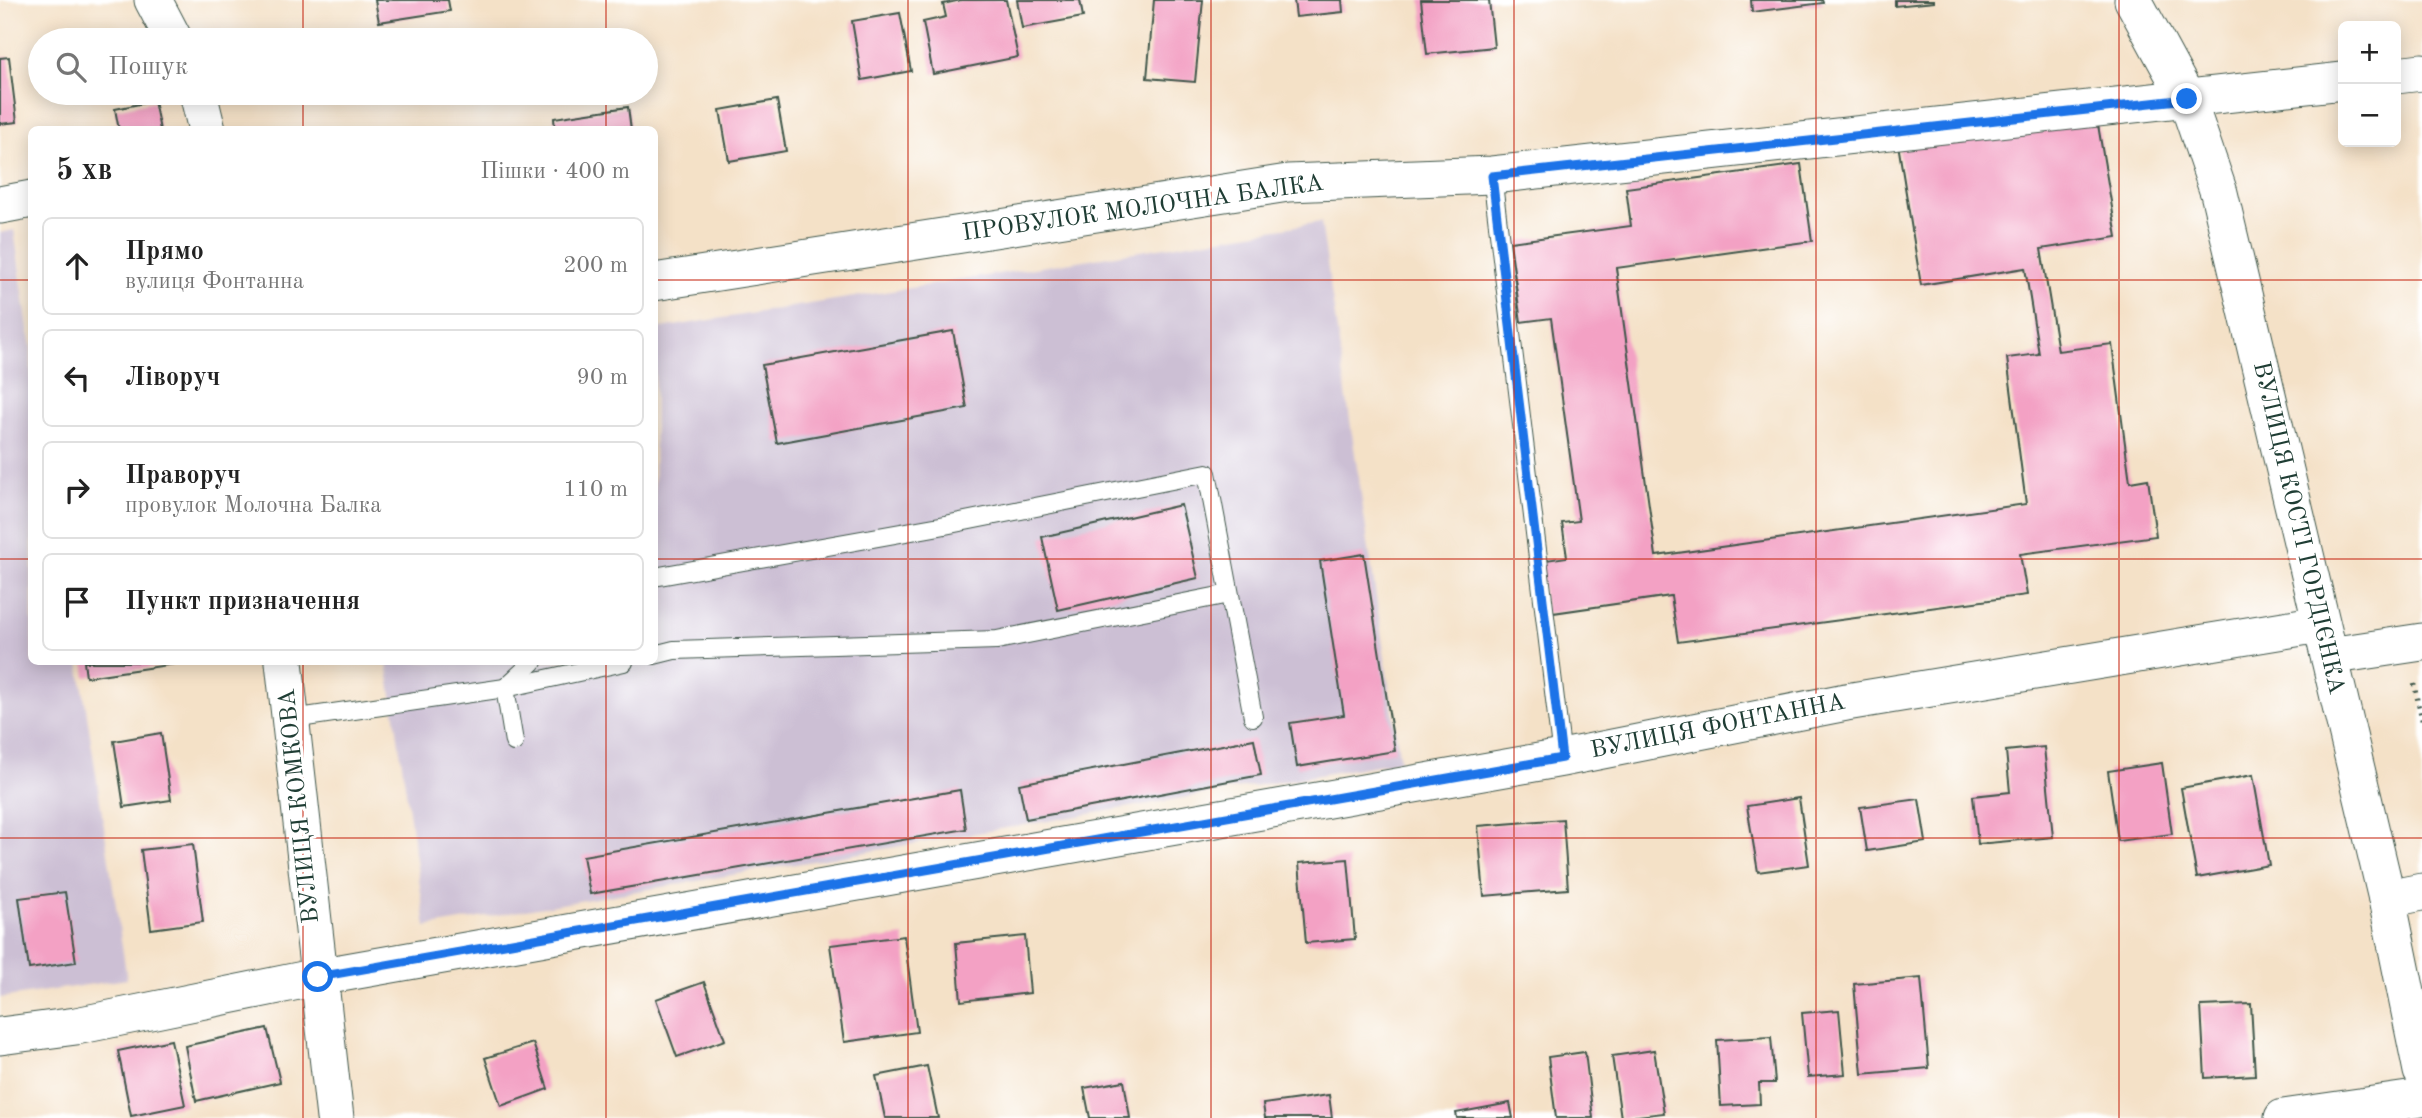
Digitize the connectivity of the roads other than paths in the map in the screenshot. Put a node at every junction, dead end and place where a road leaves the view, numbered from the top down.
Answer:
1 (153, 0) edge
2 (2133, 0) edge
3 (168, 28) edge
4 (2422, 72) edge
5 (2401, 74) edge
6 (2338, 82) edge
7 (2187, 99) junction
8 (201, 105) edge
9 (206, 126) edge
10 (1492, 176) junction
11 (28, 200) edge
12 (0, 205) edge
13 (658, 281) edge
14 (658, 576) edge
15 (1229, 594) junction
16 (2324, 640) junction
17 (2422, 642) edge
18 (658, 653) edge
19 (284, 665) edge
20 (530, 665) edge
21 (610, 665) edge
22 (505, 688) junction
23 (1253, 717) dead end
24 (292, 719) junction
25 (514, 742) dead end
26 (1562, 758) junction
27 (2405, 896) edge
28 (318, 977) junction
29 (0, 1036) edge
30 (2422, 1071) edge
31 (2422, 1098) edge
32 (335, 1118) edge
33 (2283, 1118) edge

1 - 3 street
2 - 7 street, ВУЛИЦЯ КОСТІ ГОРДІЄНКА
4 - 5 street
6 - 7 street, ПРОВУЛОК МОЛОЧНА БАЛКА
7 - 10 street, ПРОВУЛОК МОЛОЧНА БАЛКА
7 - 16 street, ВУЛИЦЯ КОСТІ ГОРДІЄНКА
8 - 9 street
10 - 13 street, ПРОВУЛОК МОЛОЧНА БАЛКА
10 - 26 lane
11 - 12 street
14 - 15 lane
15 - 18 lane
15 - 23 lane
16 - 17 street, ВУЛИЦЯ ФОНТАННА
16 - 26 street, ВУЛИЦЯ ФОНТАННА
16 - 27 street, ВУЛИЦЯ КОСТІ ГОРДІЄНКА
19 - 24 street, ВУЛИЦЯ КОМКОВА
20 - 22 lane
21 - 22 lane
22 - 24 lane
22 - 25 lane
24 - 28 street, ВУЛИЦЯ КОМКОВА
26 - 28 street, ВУЛИЦЯ ФОНТАННА
27 - 30 street, ВУЛИЦЯ КОСТІ ГОРДІЄНКА
28 - 29 street, ВУЛИЦЯ ФОНТАННА
28 - 32 street, ВУЛИЦЯ КОМКОВА
31 - 33 street

